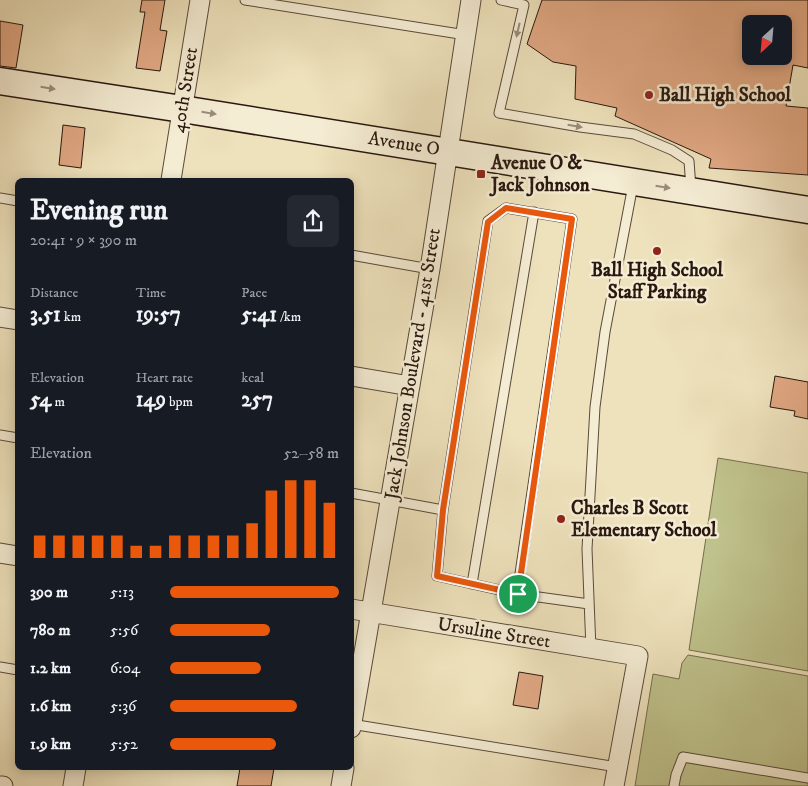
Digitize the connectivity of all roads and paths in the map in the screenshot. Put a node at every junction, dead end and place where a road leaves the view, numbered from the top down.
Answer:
1 (200, 0) edge
2 (245, 0) edge
3 (471, 0) edge
4 (501, 0) edge
5 (466, 35) junction
6 (0, 81) edge
7 (182, 108) junction
8 (448, 151) junction
9 (171, 178) edge
10 (634, 182) junction
11 (692, 191) junction
12 (0, 198) edge
13 (15, 200) edge
14 (808, 210) edge
15 (534, 212) junction
16 (354, 256) edge
17 (430, 269) junction
18 (0, 317) edge
19 (15, 320) edge
20 (354, 377) edge
21 (410, 386) junction
22 (0, 435) edge
23 (15, 438) edge
24 (354, 493) edge
25 (391, 499) junction
26 (443, 510) junction
27 (0, 553) edge
28 (15, 556) edge
29 (472, 584) junction
30 (518, 594) junction
31 (590, 604) junction
32 (354, 609) edge
33 (371, 612) junction
34 (591, 649) junction
35 (0, 667) edge
36 (15, 670) edge
37 (354, 708) edge
38 (354, 725) edge
39 (617, 767) junction
40 (76, 770) edge
41 (344, 770) edge
42 (808, 778) edge
43 (73, 786) edge
44 (341, 786) edge
45 (614, 786) edge
46 (674, 786) edge

1 - 7 street, 40th Street
2 - 5 lane
3 - 5 street, Jack Johnson Boulevard - 41st Street
4 -> 11 lane
5 - 8 street, Jack Johnson Boulevard - 41st Street
6 -> 7 main road, Avenue O
7 -> 8 main road, Avenue O
7 - 9 street, 40th Street
8 - 10 main road, Avenue O
8 - 17 street, Jack Johnson Boulevard - 41st Street
10 -> 11 main road, Avenue O
10 - 31 lane
11 - 14 main road, Avenue O
12 - 13 lane
15 - 26 lane
15 - 29 lane
15 - 30 lane
16 - 17 lane
17 - 21 street, Jack Johnson Boulevard - 41st Street
18 - 19 street
20 - 21 street
21 - 25 street, Jack Johnson Boulevard - 41st Street
22 - 23 lane
24 - 25 lane
25 - 26 lane
25 - 33 street, Jack Johnson Boulevard - 41st Street
26 - 29 lane
27 - 28 street
29 - 30 lane
30 - 31 lane
31 - 34 lane
32 - 33 street, Ursuline Street
33 - 34 street, Ursuline Street
33 - 37 street, Jack Johnson Boulevard - 41st Street
34 - 39 street, Ursuline Street
35 - 36 lane
38 - 39 lane
39 - 45 street
40 - 43 street
41 - 44 street
42 - 46 lane

